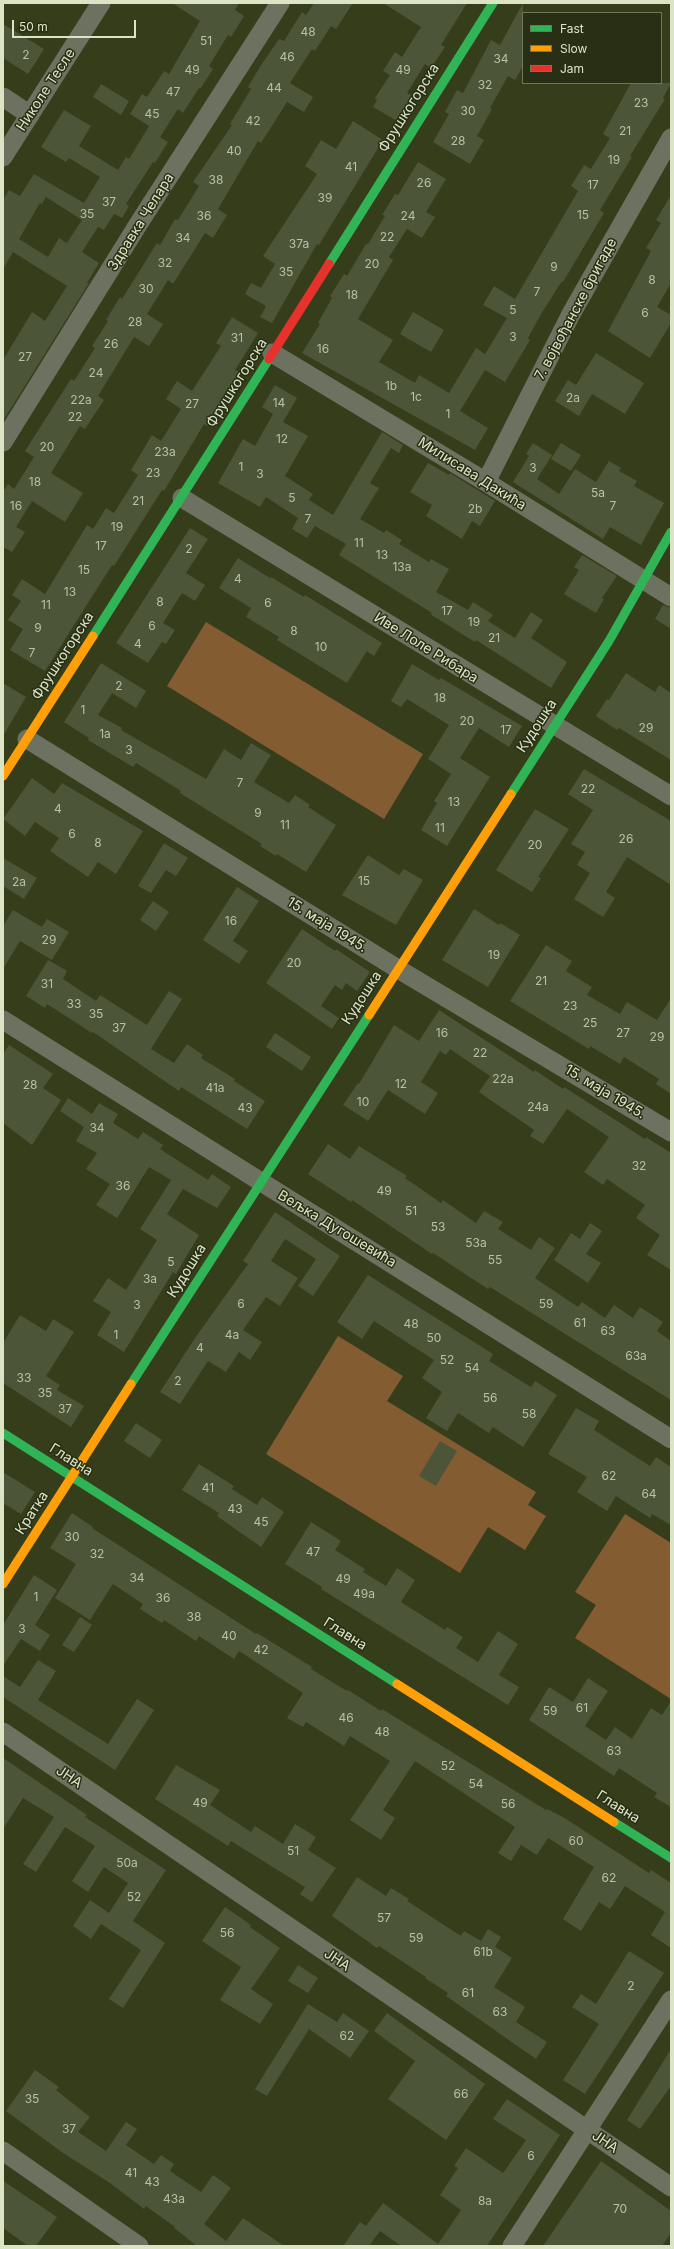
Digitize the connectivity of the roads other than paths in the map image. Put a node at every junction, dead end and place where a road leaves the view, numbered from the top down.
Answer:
1 (101, 3) edge
2 (280, 3) edge
3 (493, 3) edge
4 (3, 98) edge
5 (30, 115) junction
6 (671, 138) edge
7 (3, 157) edge
8 (272, 353) junction
9 (3, 442) edge
10 (486, 482) junction
11 (182, 498) junction
12 (671, 532) edge
13 (644, 582) junction
14 (671, 597) edge
15 (553, 726) junction
16 (27, 739) junction
17 (3, 776) edge
18 (671, 796) edge
19 (398, 969) junction
20 (3, 1020) edge
21 (671, 1132) edge
22 (260, 1182) junction
23 (3, 1434) edge
24 (671, 1439) edge
25 (72, 1477) junction
26 (3, 1584) edge
27 (3, 1732) edge
28 (671, 1858) edge
29 (671, 2000) edge
30 (587, 2130) junction
31 (3, 2151) edge
32 (671, 2187) edge
33 (139, 2246) edge
34 (512, 2246) edge

1 - 5 street, Николе Тесле
2 - 9 street, Здравка Челара
3 - 8 street, Фрушкогорска
4 - 5 street
5 - 7 street, Николе Тесле
6 - 10 street, 7. војвођанске бригаде
8 - 10 street, Милисава Дакића
8 - 11 street, Фрушкогорска
10 - 13 street, Милисава Дакића
11 - 15 street, Иве Лоле Рибара
11 - 16 street, Фрушкогорска
12 - 13 street, Кудошка
13 - 14 street, Милисава Дакића
13 - 15 street, Кудошка
15 - 18 street, Иве Лоле Рибара
15 - 19 street, Кудошка
16 - 17 street, Фрушкогорска
16 - 19 street, 15. маја 1945.
19 - 21 street, 15. маја 1945.
19 - 22 street, Кудошка
20 - 22 street, Вељка Дугошевића
22 - 24 street, Вељка Дугошевића
22 - 25 street, Кудошка
23 - 25 street, Главна
25 - 26 street, Кратка
25 - 28 street, Главна
27 - 30 street, ЈНА
29 - 30 street
30 - 32 street, ЈНА
30 - 34 street
31 - 33 street

